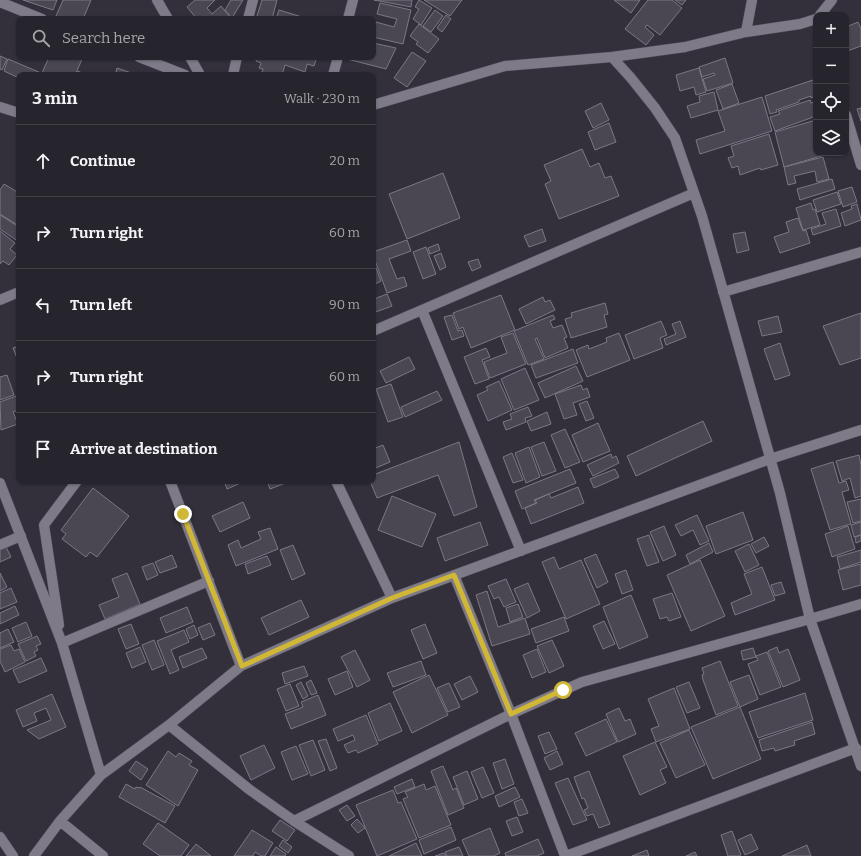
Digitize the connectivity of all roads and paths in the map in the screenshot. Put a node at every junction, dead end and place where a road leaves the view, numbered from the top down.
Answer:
1 (157, 0) edge
2 (253, 0) edge
3 (353, 0) edge
4 (752, 0) edge
5 (832, 0) edge
6 (0, 2) edge
7 (822, 12) edge
8 (35, 16) edge
9 (166, 16) edge
10 (249, 16) edge
11 (349, 16) edge
12 (813, 20) edge
13 (746, 32) junction
14 (612, 57) junction
15 (148, 60) edge
16 (192, 60) edge
17 (237, 60) edge
18 (337, 60) edge
19 (178, 72) edge
20 (198, 72) edge
21 (234, 72) edge
22 (334, 72) edge
23 (376, 104) edge
24 (0, 107) edge
25 (16, 112) edge
26 (848, 120) edge
27 (861, 165) edge
28 (694, 193) junction
29 (861, 252) edge
30 (723, 292) junction
31 (16, 293) edge
32 (0, 300) edge
33 (422, 310) junction
34 (376, 330) edge
35 (861, 430) edge
36 (770, 459) junction
37 (0, 483) edge
38 (75, 484) edge
39 (171, 484) edge
40 (337, 484) edge
41 (21, 536) junction
42 (0, 545) edge
43 (521, 551) junction
44 (454, 575) junction
45 (209, 581) junction
46 (392, 598) junction
47 (861, 604) edge
48 (810, 619) junction
49 (62, 643) junction
50 (242, 666) junction
51 (511, 714) junction
52 (169, 725) junction
53 (856, 748) junction
54 (861, 766) edge
55 (101, 775) junction
56 (60, 821) junction
57 (294, 821) junction
58 (0, 837) edge
59 (13, 856) edge
60 (34, 856) edge
61 (103, 856) edge
62 (349, 856) edge
63 (565, 856) edge

1 - 9 street
2 - 10 street
3 - 11 street
4 - 13 street
5 - 7 street
6 - 8 street
12 - 13 street
13 - 14 street
14 - 23 street
14 - 28 street
15 - 19 street
16 - 20 street
17 - 21 street
18 - 22 street
24 - 25 street
26 - 27 street
28 - 30 street
28 - 33 street
29 - 30 street
30 - 36 street
31 - 32 street
33 - 34 street
33 - 43 street
35 - 36 street
36 - 43 street
36 - 48 street
37 - 41 street
38 - 49 street
39 - 45 street
40 - 46 street
41 - 42 street
41 - 49 street
43 - 44 street
44 - 46 street
44 - 51 street
45 - 49 street
45 - 50 street
46 - 50 street
47 - 48 street
48 - 51 street
48 - 53 street
49 - 55 street
50 - 52 street
51 - 57 street
51 - 63 street
52 - 55 street
52 - 57 street
53 - 54 street
53 - 63 street
55 - 56 street
56 - 60 street
56 - 61 street
57 - 62 street
58 - 59 street

